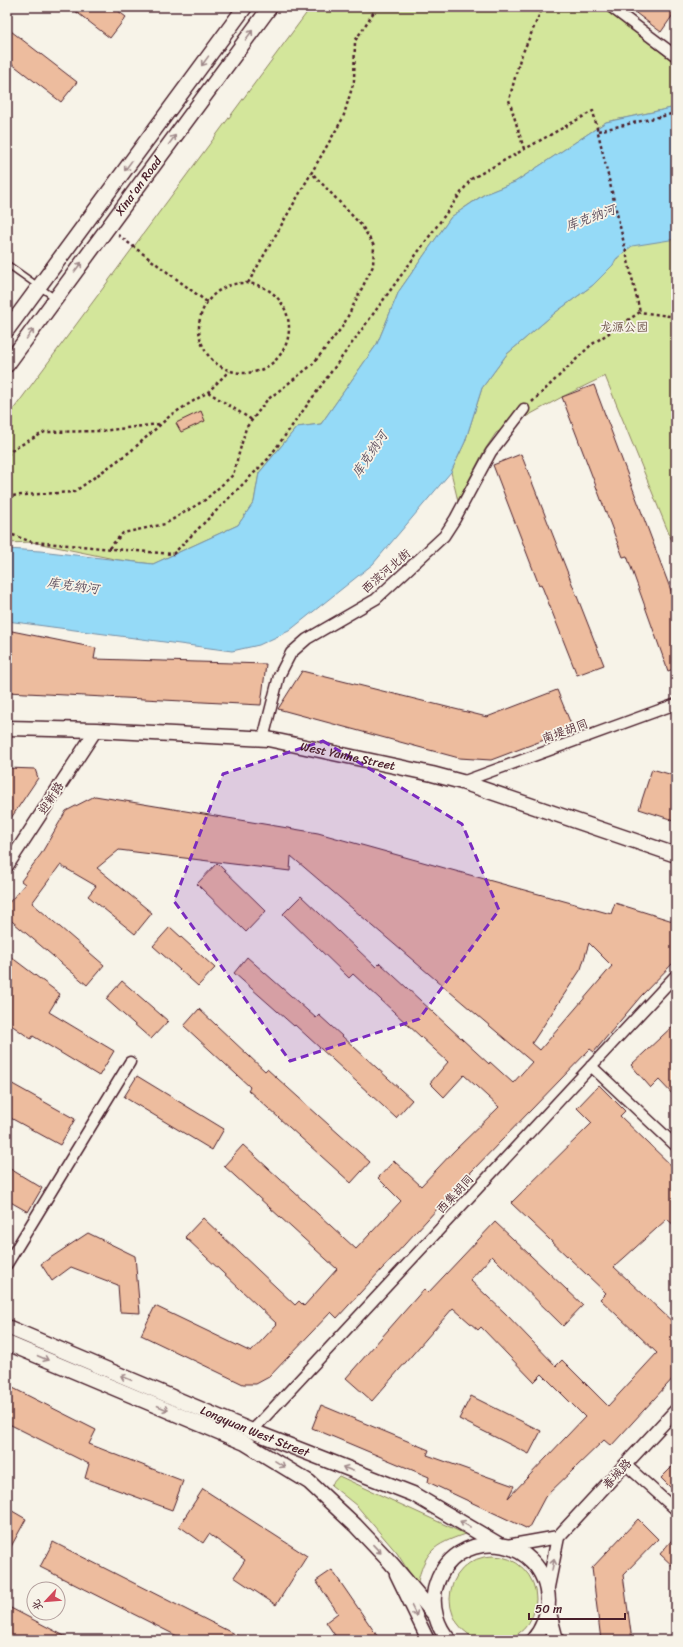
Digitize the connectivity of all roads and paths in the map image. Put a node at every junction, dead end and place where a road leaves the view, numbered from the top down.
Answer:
1 (245, 7) edge
2 (270, 7) edge
3 (377, 7) edge
4 (541, 7) edge
5 (611, 7) edge
6 (676, 56) edge
7 (676, 113) edge
8 (598, 131) junction
9 (524, 149) junction
10 (312, 173) junction
11 (108, 227) junction
12 (7, 264) edge
13 (248, 283) junction
14 (39, 287) junction
15 (55, 298) junction
16 (207, 302) junction
17 (640, 312) junction
18 (676, 317) edge
19 (7, 330) edge
20 (7, 365) edge
21 (229, 371) junction
22 (208, 392) junction
23 (524, 409) joint
24 (252, 420) junction
25 (160, 424) junction
26 (7, 455) edge
27 (7, 496) edge
28 (7, 533) edge
29 (109, 548) junction
30 (676, 704) edge
31 (7, 728) edge
32 (96, 730) junction
33 (263, 739) junction
34 (462, 782) junction
35 (676, 855) edge
36 (7, 866) edge
37 (676, 975) edge
38 (130, 1062) dead end
39 (591, 1066) junction
40 (676, 1146) edge
41 (7, 1264) edge
42 (7, 1327) edge
43 (7, 1343) edge
44 (676, 1410) edge
45 (252, 1432) junction
46 (626, 1465) junction
47 (676, 1510) edge
48 (558, 1537) junction
49 (503, 1545) junction
50 (391, 1563) junction
51 (548, 1592) junction
52 (548, 1608) junction
53 (435, 1615) junction
54 (446, 1639) edge
55 (428, 1640) edge
56 (532, 1640) edge
57 (556, 1640) edge

1 -> 14 main road, Xina'an Road
11 -> 2 main road, Xina'an Road
3 - 10 path
4 - 9 path
5 - 6 street
7 - 8 path
8 - 9 path
8 - 17 path
9 - 29 path
10 - 13 path
10 - 24 path
15 -> 11 main road, Xina'an Road
11 - 16 path
12 - 14 lane
13 - 16 path
13 - 21 path
14 - 15 lane
14 - 19 main road, Xina'an Road
20 -> 15 main road, Xina'an Road
16 - 21 path
17 - 18 path
17 - 23 path
21 - 22 path
22 - 24 path
22 - 25 path
23 - 33 street, 西滨河北街
24 - 29 path
25 - 26 path
25 - 27 path
28 - 29 path
30 - 34 street, 南堤胡同
31 - 32 main road, West Yanhe Street
32 - 33 main road, West Yanhe Street
32 - 36 street, 迎新路
33 - 34 main road, West Yanhe Street
34 - 35 main road, West Yanhe Street
37 - 39 street, 西集胡同
38 - 41 street
39 - 40 street
39 - 45 street, 西集胡同
45 -> 42 main road, Longyuan West Street
43 -> 50 main road, Longyuan West Street
44 - 46 street, 春城路
49 -> 45 main road, Longyuan West Street
46 - 47 street
46 - 48 street, 春城路
48 - 49 street
51 -> 48 street
49 - 51 main road, Longyuan West Street
49 - 53 main road
50 - 53 main road, Longyuan West Street
50 -> 55 street
51 - 52 main road
52 - 56 main road
52 - 57 main road
53 - 54 main road

